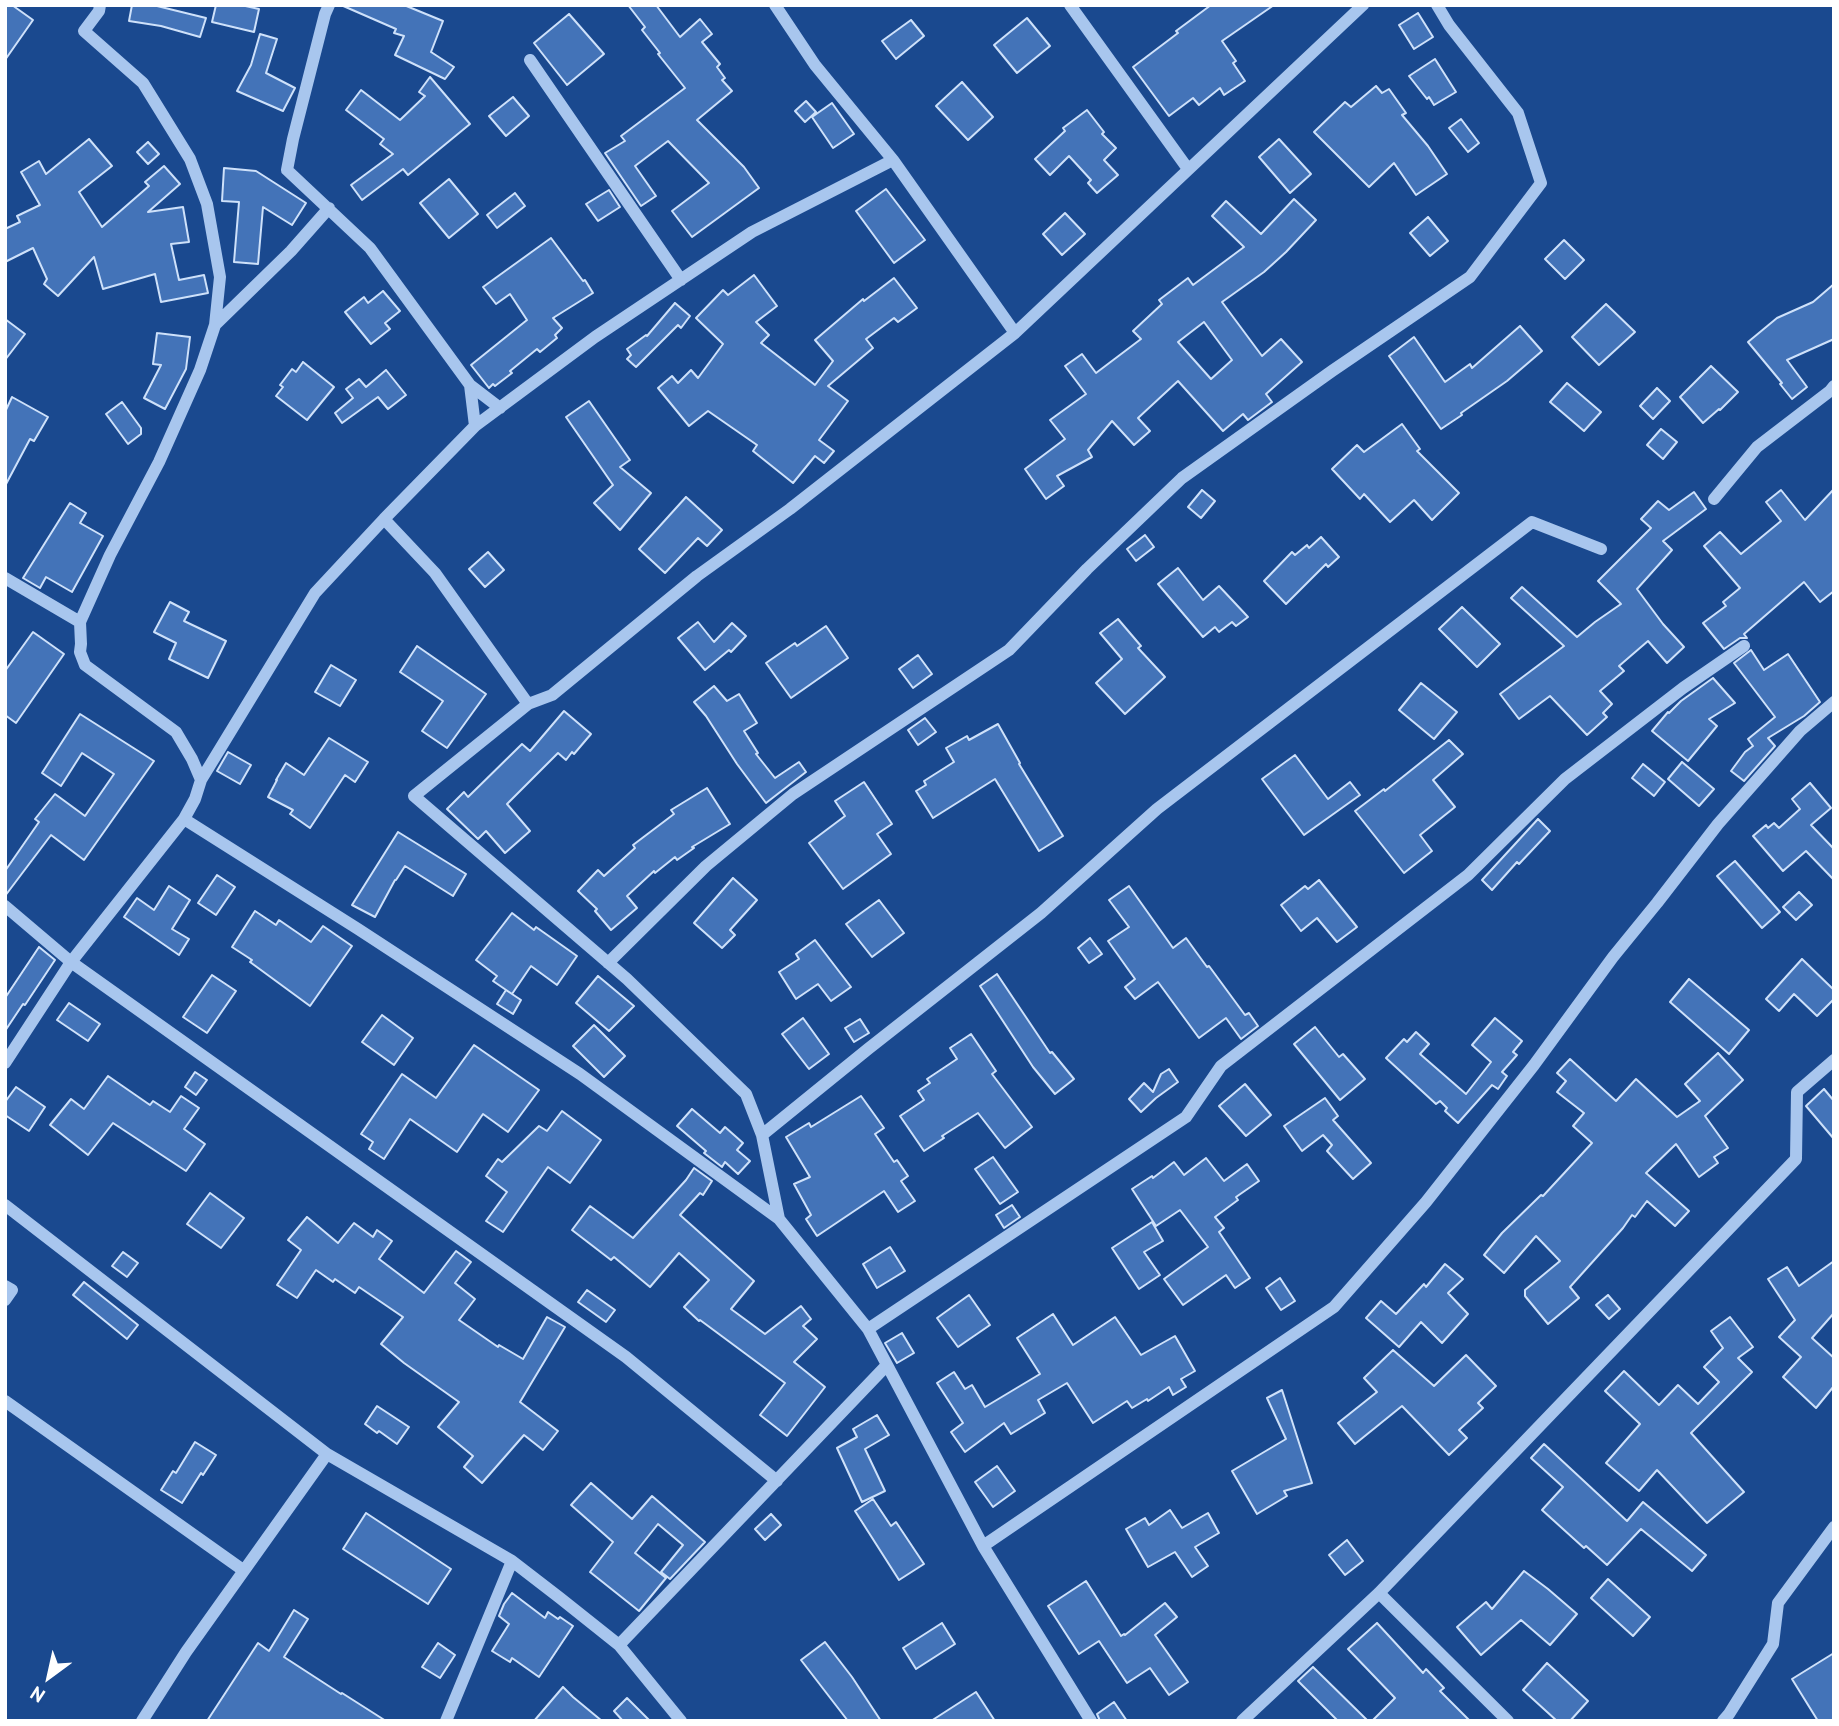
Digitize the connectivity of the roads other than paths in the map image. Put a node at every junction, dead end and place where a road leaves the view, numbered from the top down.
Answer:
1 (100, 5) edge
2 (329, 5) edge
3 (775, 5) edge
4 (1070, 5) edge
5 (1363, 5) edge
6 (1437, 5) edge
7 (530, 60) dead end
8 (893, 160) junction
9 (1188, 169) junction
10 (329, 208) junction
11 (681, 280) junction
12 (215, 325) junction
13 (1015, 333) junction
14 (470, 385) junction
15 (1834, 386) edge
16 (500, 408) junction
17 (475, 426) junction
18 (1714, 499) dead end
19 (384, 519) junction
20 (1601, 549) dead end
21 (5, 578) edge
22 (80, 622) junction
23 (1744, 646) dead end
24 (1834, 702) edge
25 (528, 704) junction
26 (201, 780) junction
27 (184, 820) junction
28 (5, 906) edge
29 (71, 962) junction
30 (608, 963) junction
31 (1834, 1060) edge
32 (5, 1063) edge
33 (762, 1135) junction
34 (5, 1205) edge
35 (779, 1219) junction
36 (5, 1286) edge
37 (5, 1300) edge
38 (868, 1329) junction
39 (886, 1366) junction
40 (5, 1401) edge
41 (327, 1454) junction
42 (777, 1481) junction
43 (1834, 1527) edge
44 (983, 1546) junction
45 (512, 1561) junction
46 (243, 1570) junction
47 (1379, 1593) junction
48 (619, 1645) junction
49 (142, 1721) edge
50 (446, 1721) edge
51 (681, 1721) edge
52 (1091, 1721) edge
53 (1242, 1721) edge
54 (1508, 1721) edge
55 (1723, 1721) edge

1 - 12 street
2 - 10 street
3 - 8 street
4 - 9 street
5 - 9 street
6 - 30 street
7 - 11 street
8 - 11 street
8 - 13 street
9 - 13 street
10 - 12 street
10 - 14 street
11 - 16 street
12 - 22 street
13 - 25 street
14 - 16 street
14 - 17 street
15 - 18 street
16 - 17 street
17 - 19 street
19 - 25 street
19 - 26 street
20 - 33 street
21 - 22 street
22 - 26 street
23 - 38 street
24 - 44 street
25 - 30 street
26 - 27 street
27 - 29 street
27 - 35 street
28 - 29 street
29 - 32 street
29 - 42 street
30 - 33 street
31 - 47 street
33 - 35 street
34 - 41 street
35 - 38 street
36 - 37 street
38 - 39 street
39 - 42 street
39 - 44 street
40 - 46 street
41 - 45 street
41 - 46 street
42 - 48 street
43 - 55 street
44 - 52 street
45 - 48 street
45 - 50 street
46 - 49 street
47 - 53 street
47 - 54 street
48 - 51 street

